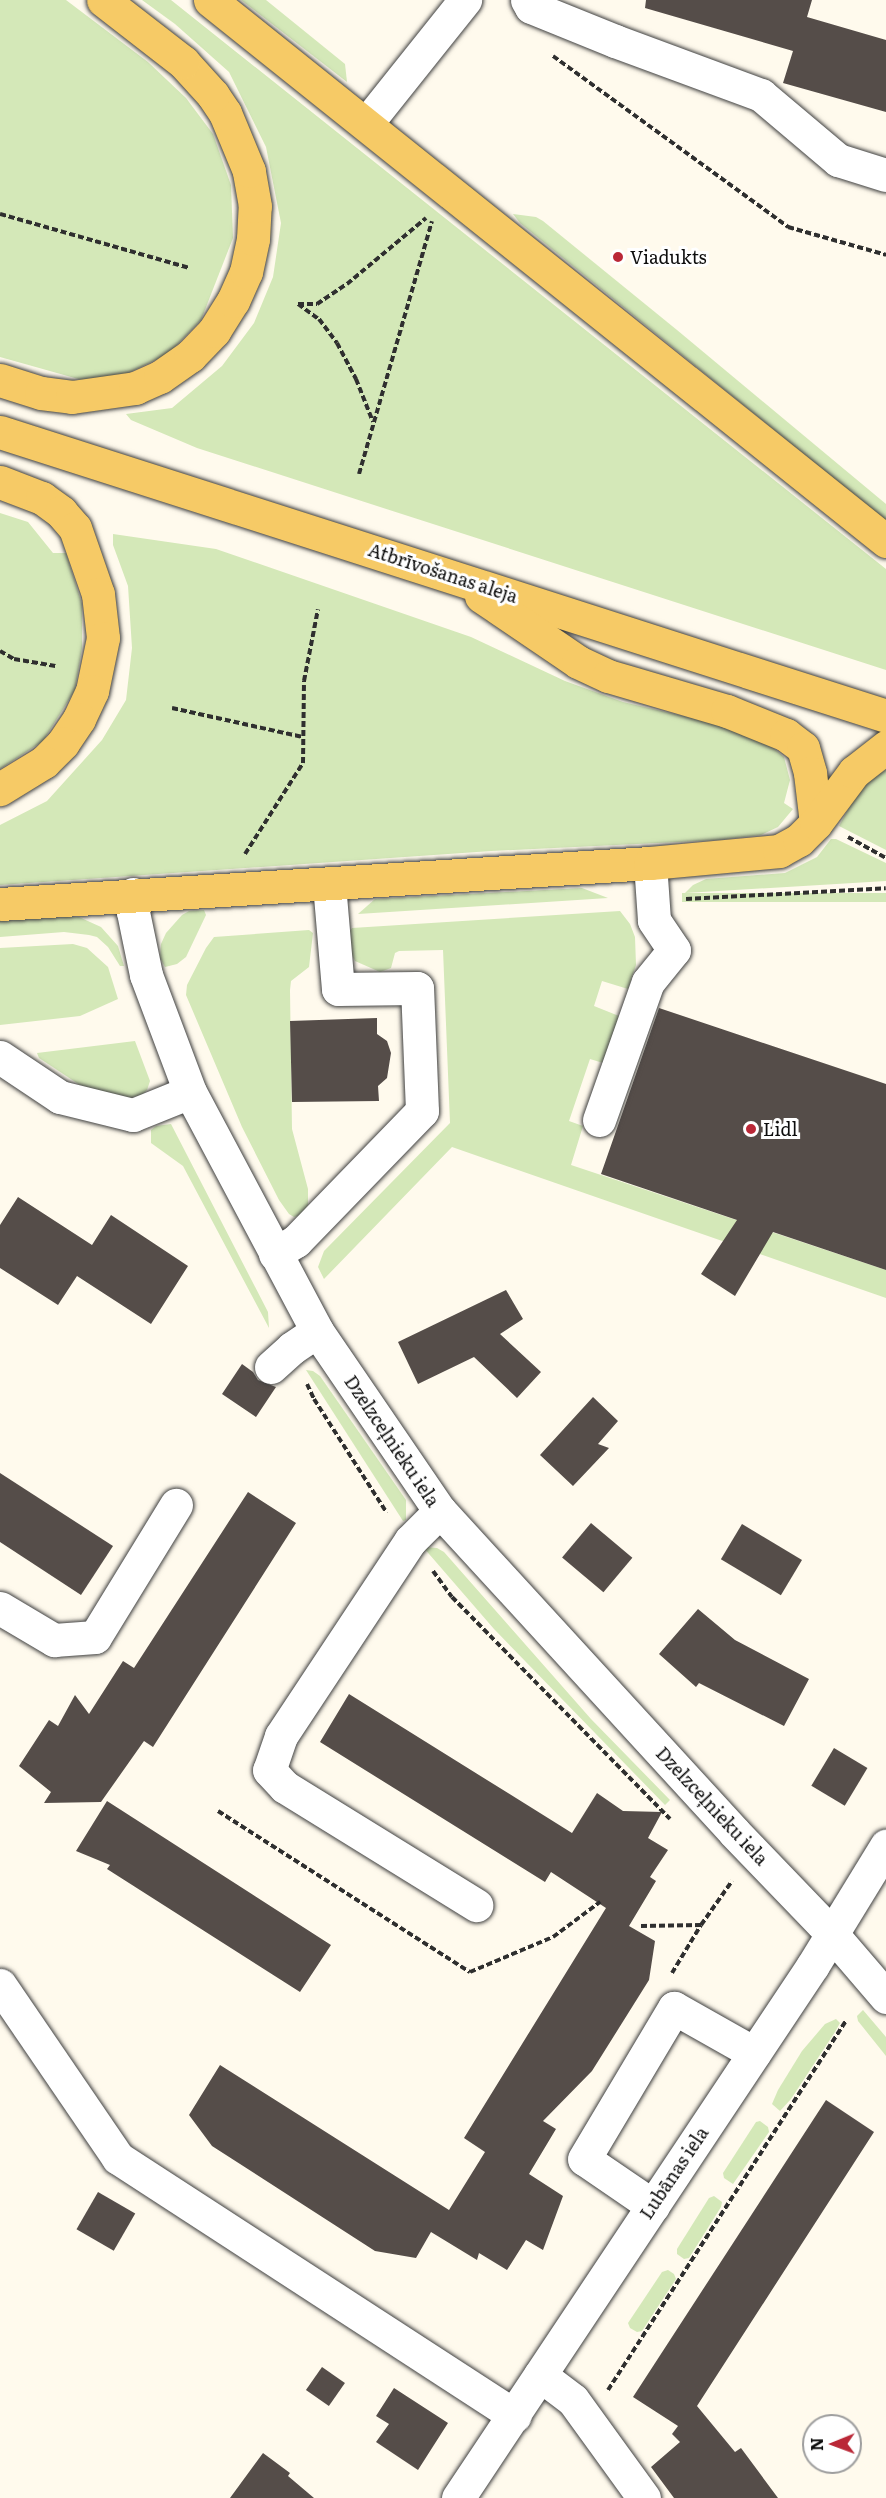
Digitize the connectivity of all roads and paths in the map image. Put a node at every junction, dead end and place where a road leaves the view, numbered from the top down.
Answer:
1 (103, 0) edge
2 (210, 0) edge
3 (465, 0) edge
4 (527, 0) edge
5 (547, 52) dead end
6 (366, 124) junction
7 (886, 175) edge
8 (444, 201) junction
9 (0, 214) edge
10 (886, 255) edge
11 (189, 268) dead end
12 (0, 380) edge
13 (373, 423) junction
14 (0, 432) edge
15 (359, 474) dead end
16 (0, 482) edge
17 (886, 541) edge
18 (450, 574) junction
19 (318, 609) dead end
20 (0, 651) edge
21 (55, 666) dead end
22 (172, 708) dead end
23 (886, 716) edge
24 (303, 737) junction
25 (886, 747) edge
26 (0, 789) edge
27 (816, 822) junction
28 (846, 836) dead end
29 (886, 858) edge
30 (650, 863) junction
31 (329, 883) junction
32 (886, 888) edge
33 (227, 890) junction
34 (133, 894) junction
35 (685, 899) dead end
36 (0, 903) edge
37 (0, 1057) edge
38 (190, 1092) junction
39 (599, 1120) dead end
40 (275, 1254) junction
41 (317, 1331) junction
42 (271, 1366) dead end
43 (176, 1505) dead end
44 (440, 1511) junction
45 (0, 1608) edge
46 (218, 1811) dead end
47 (886, 1846) edge
48 (732, 1881) dead end
49 (600, 1902) dead end
50 (476, 1905) dead end
51 (701, 1925) junction
52 (641, 1926) dead end
53 (832, 1934) junction
54 (0, 1985) edge
55 (886, 1997) edge
56 (674, 2008) junction
57 (846, 2020) dead end
58 (754, 2053) junction
59 (652, 2206) junction
60 (540, 2375) junction
61 (514, 2416) junction
62 (588, 2421) junction
63 (458, 2498) edge
64 (644, 2498) edge

1 - 12 main road
2 - 6 main road
3 - 6 street
4 - 7 street
5 - 10 path
6 - 8 main road
8 - 13 path
8 - 13 path
8 - 17 main road
9 - 11 path
13 - 15 path
14 - 18 main road, Atbrīvošanas aleja
16 - 26 main road
18 - 23 main road, Atbrīvošanas aleja
18 - 27 main road
19 - 24 path
20 - 21 path
22 - 24 path
24 - 33 path
25 - 27 main road
27 - 30 main road
28 - 29 path
30 - 31 main road
30 - 39 street
31 - 33 main road
31 - 40 street
32 - 35 path
33 - 34 main road
34 - 36 main road
34 - 38 street, Dzelzceļnieku iela
37 - 38 street
38 - 40 street, Dzelzceļnieku iela
40 - 41 street, Dzelzceļnieku iela
41 - 42 street
41 - 44 street, Dzelzceļnieku iela
43 - 45 street
44 - 50 street
44 - 53 street, Dzelzceļnieku iela
46 - 49 path
47 - 53 street, Lubānas iela
48 - 51 path
51 - 52 path
51 - 56 path
53 - 55 street, Dzelzceļnieku iela
53 - 58 street, Lubānas iela
54 - 61 street
56 - 58 street
56 - 59 street
57 - 62 path
58 - 59 street, Lubānas iela
59 - 60 street, Lubānas iela
60 - 61 street, Lubānas iela
60 - 62 street
61 - 63 street, Lubānas iela
62 - 64 street

